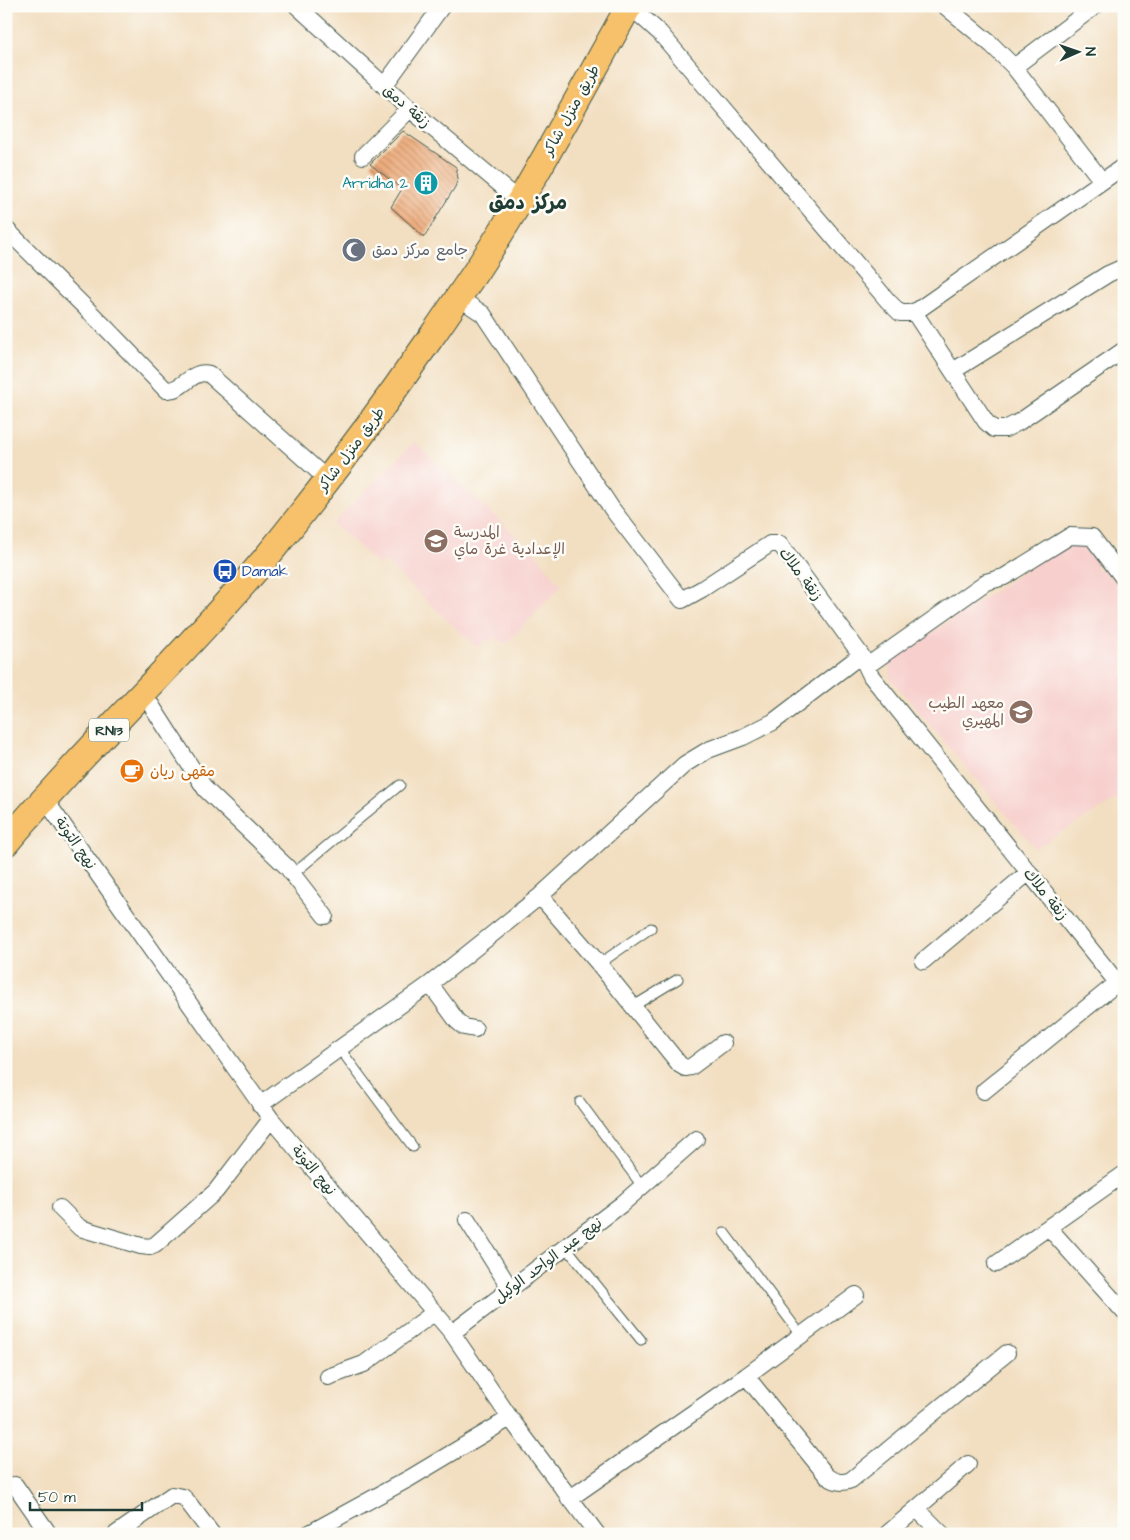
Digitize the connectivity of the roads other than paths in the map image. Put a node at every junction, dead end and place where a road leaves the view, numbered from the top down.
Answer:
1 (297, 6) edge
2 (442, 6) edge
3 (629, 6) edge
4 (945, 6) edge
5 (1095, 6) edge
6 (1014, 67) junction
7 (384, 86) junction
8 (410, 109) junction
9 (363, 156) dead end
10 (1124, 166) edge
11 (1102, 181) junction
12 (520, 201) junction
13 (6, 229) edge
14 (1124, 267) edge
15 (459, 298) junction
16 (914, 312) junction
17 (1124, 350) edge
18 (953, 371) junction
19 (328, 480) junction
20 (1124, 579) edge
21 (864, 660) junction
22 (144, 694) junction
23 (400, 785) dead end
24 (44, 798) junction
25 (6, 843) edge
26 (1029, 872) junction
27 (293, 874) junction
28 (540, 896) junction
29 (325, 916) dead end
30 (651, 928) dead end
31 (923, 960) dead end
32 (599, 964) junction
33 (678, 979) dead end
34 (430, 984) junction
35 (1120, 987) edge
36 (632, 1007) junction
37 (475, 1028) dead end
38 (722, 1043) dead end
39 (340, 1049) junction
40 (984, 1091) dead end
41 (580, 1102) dead end
42 (260, 1105) junction
43 (271, 1119) junction
44 (696, 1139) dead end
45 (412, 1147) dead end
46 (1124, 1174) edge
47 (642, 1186) junction
48 (60, 1208) dead end
49 (468, 1220) dead end
50 (1049, 1228) junction
51 (724, 1232) dead end
52 (566, 1247) junction
53 (996, 1264) dead end
54 (510, 1288) junction
55 (856, 1295) dead end
56 (435, 1312) junction
57 (1124, 1312) edge
58 (452, 1333) junction
59 (801, 1335) junction
60 (641, 1340) dead end
61 (1007, 1353) dead end
62 (328, 1376) dead end
63 (746, 1376) junction
64 (510, 1418) junction
65 (968, 1464) dead end
66 (15, 1484) dead end
67 (570, 1499) junction
68 (917, 1509) junction
69 (49, 1534) edge
70 (116, 1534) edge
71 (212, 1534) edge
72 (308, 1534) edge
73 (597, 1534) edge
74 (887, 1534) edge
75 (942, 1534) edge

1 - 7 street, زنقة دمق
2 - 7 street
3 - 12 main road, طريق منزل شاكر / RN13
3 - 16 street
4 - 6 street
5 - 6 street
6 - 11 street
7 - 8 street, زنقة دمق
8 - 9 street
8 - 12 street, زنقة دمق
10 - 11 street
11 - 16 street
12 - 15 main road, طريق منزل شاكر / RN13
13 - 19 street
14 - 18 street
15 - 19 main road, طريق منزل شاكر / RN13
15 - 21 street, زنقة ملاك
16 - 18 street
17 - 18 street
19 - 22 main road, طريق منزل شاكر / RN13
20 - 21 street
21 - 26 street, زنقة ملاك
21 - 28 street
22 - 24 main road, طريق منزل شاكر / RN13
22 - 27 street
23 - 27 lane
24 - 25 main road, طريق منزل شاكر / RN13
24 - 42 street, نهج التوتة
26 - 31 street
26 - 35 street, زنقة ملاك
27 - 29 street
28 - 32 street
28 - 34 street
30 - 32 lane
32 - 36 street
33 - 36 lane
34 - 37 street
34 - 39 street
35 - 40 street
36 - 38 street
39 - 42 street
39 - 45 lane
41 - 47 lane
42 - 43 street, نهج التوتة
43 - 48 street
43 - 56 street, نهج التوتة
44 - 47 street, نهج عبد الواحد الوكيل
46 - 50 street
47 - 52 street, نهج عبد الواحد الوكيل
49 - 54 street
50 - 53 street
50 - 57 street
51 - 59 lane
52 - 54 street, نهج عبد الواحد الوكيل
52 - 60 lane
54 - 58 street, نهج عبد الواحد الوكيل
55 - 59 street
56 - 58 street, نهج التوتة
56 - 62 street
58 - 64 street, نهج التوتة
59 - 63 street
61 - 63 street
63 - 67 street
64 - 67 street, نهج التوتة
64 - 72 street
65 - 68 street
66 - 69 street
67 - 73 street, نهج التوتة
68 - 74 street
68 - 75 street
70 - 71 street

